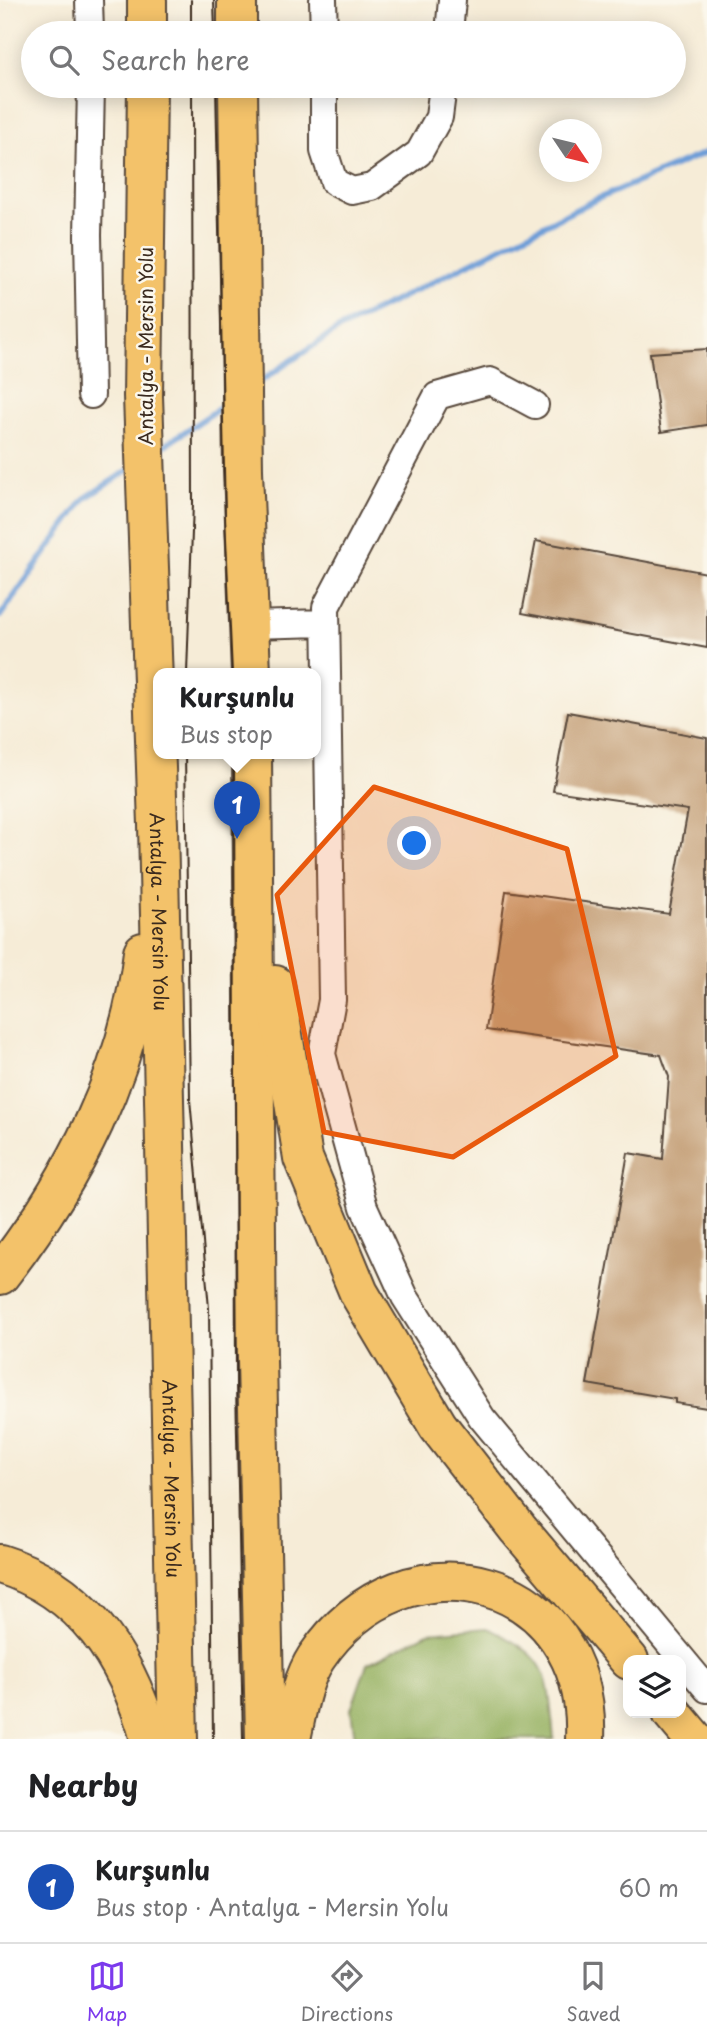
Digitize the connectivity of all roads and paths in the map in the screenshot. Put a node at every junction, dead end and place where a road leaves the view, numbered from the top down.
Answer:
1 (89, 0) edge
2 (147, 0) edge
3 (323, 0) edge
4 (452, 0) edge
5 (90, 21) edge
6 (147, 21) edge
7 (324, 21) edge
8 (450, 21) edge
9 (91, 98) edge
10 (147, 98) edge
11 (238, 98) edge
12 (324, 98) edge
13 (441, 98) edge
14 (91, 395) dead end
15 (535, 405) dead end
16 (324, 623) junction
17 (250, 625) junction
18 (251, 668) edge
19 (153, 702) edge
20 (155, 759) edge
21 (252, 759) edge
22 (158, 825) junction
23 (254, 830) junction
24 (0, 1275) edge
25 (0, 1564) edge
26 (625, 1655) edge
27 (707, 1689) edge
28 (676, 1718) edge
29 (150, 1739) edge
30 (178, 1739) edge
31 (265, 1739) edge
32 (291, 1739) edge
33 (585, 1739) edge
34 (694, 1739) edge

1 - 5 street
2 - 6 highway
3 - 7 street
4 - 8 street
9 - 14 street
10 - 19 highway, Antalya - Mersin Yolu
11 - 17 highway
12 - 13 street
15 - 16 street
16 - 17 street
16 - 27 street
17 - 18 highway
20 - 22 highway, Antalya - Mersin Yolu
21 - 23 highway
22 - 24 highway
22 - 30 highway, Antalya - Mersin Yolu
23 - 26 highway
23 - 31 highway
25 - 29 highway
28 - 34 highway
32 - 33 highway

